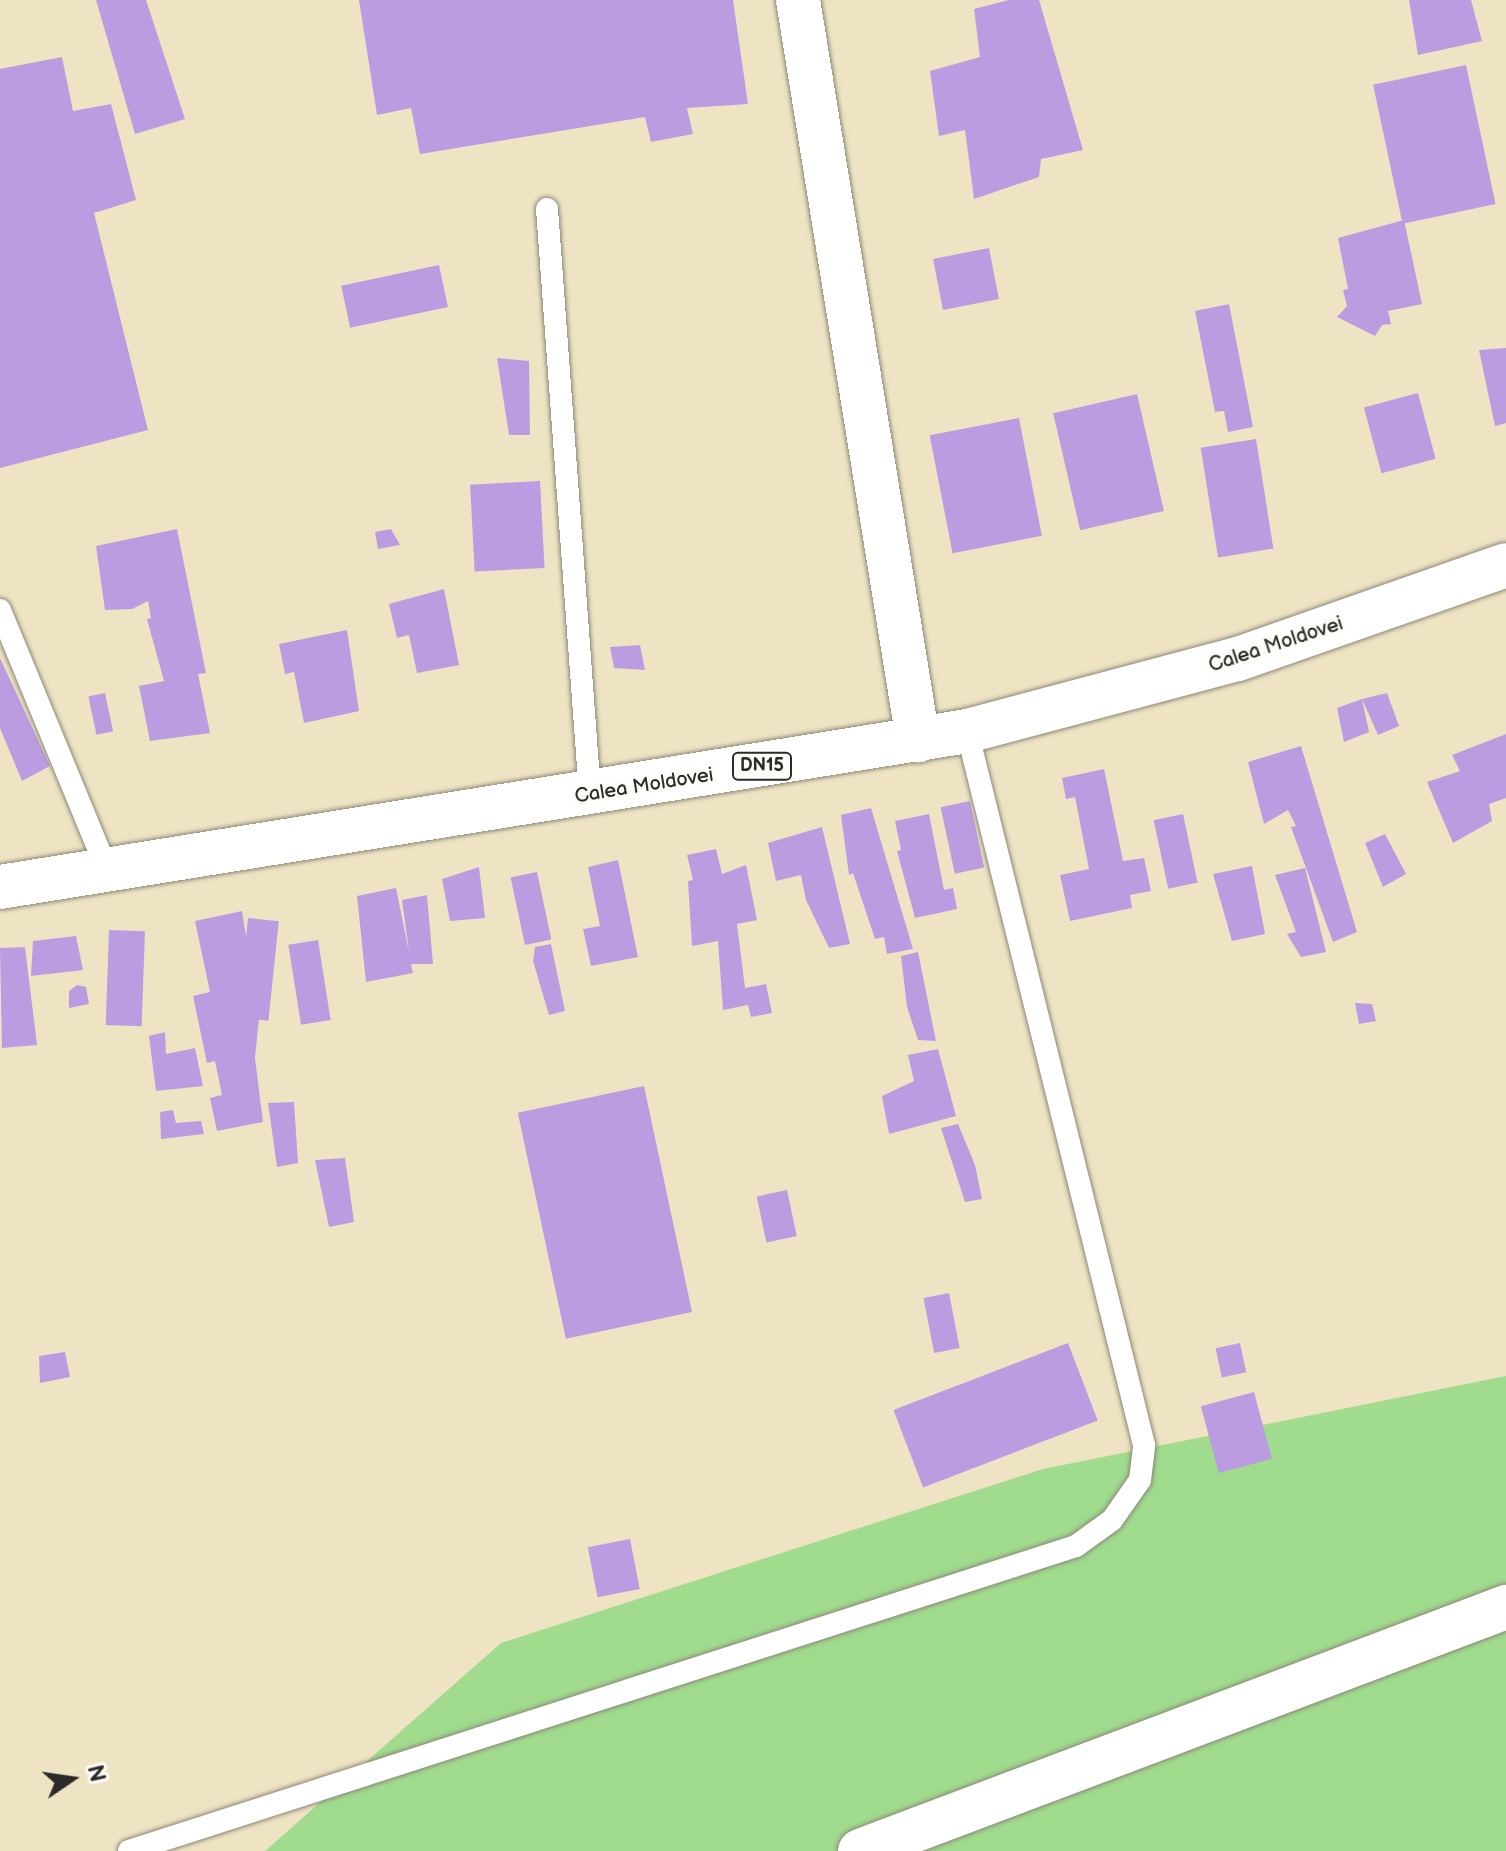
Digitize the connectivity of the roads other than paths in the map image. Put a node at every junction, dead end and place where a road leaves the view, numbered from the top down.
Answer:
1 (798, 0) edge
2 (547, 209) dead end
3 (1506, 565) edge
4 (0, 610) edge
5 (967, 731) junction
6 (918, 740) junction
7 (590, 795) junction
8 (107, 870) junction
9 (0, 887) edge
10 (1506, 1607) edge
11 (129, 1851) edge
12 (860, 1851) edge

1 - 6 main road
2 - 7 lane
3 - 5 main road, Calea Moldovei / DN15
4 - 8 lane
5 - 6 main road, Calea Moldovei / DN15
5 - 11 lane
6 - 7 main road, Calea Moldovei / DN15
7 - 8 main road, Calea Moldovei / DN15
8 - 9 main road, Calea Moldovei / DN15
10 - 12 main road

